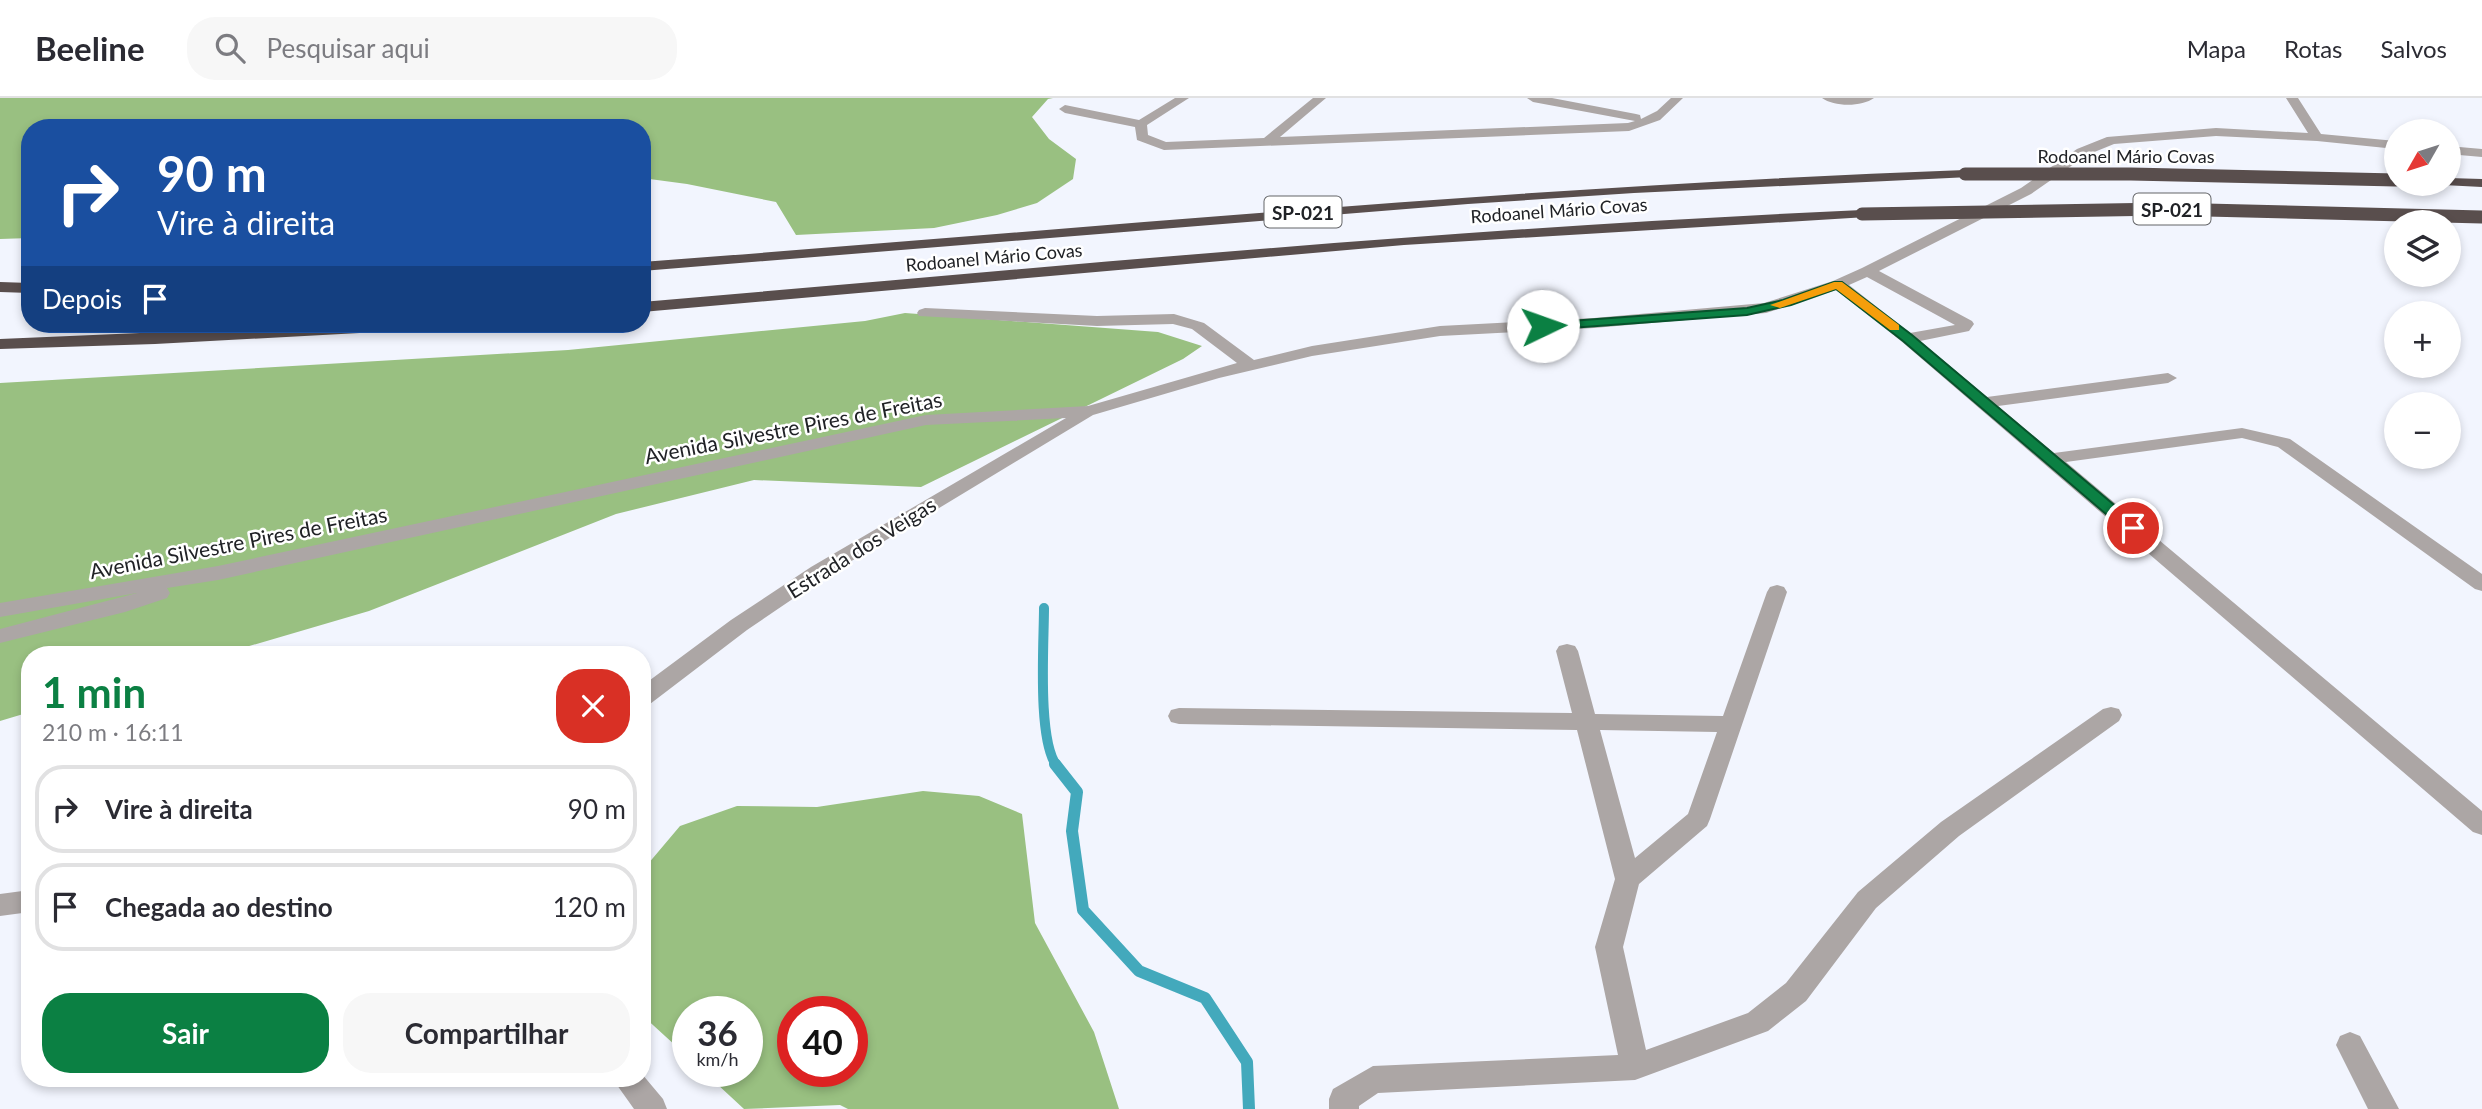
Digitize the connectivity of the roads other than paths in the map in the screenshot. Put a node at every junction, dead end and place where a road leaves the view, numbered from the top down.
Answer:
1 (1183, 98) edge
2 (1320, 98) edge
3 (1533, 98) edge
4 (1677, 98) edge
5 (1828, 98) edge
6 (1868, 98) edge
7 (2292, 98) edge
8 (1065, 109) dead end
9 (1652, 121) junction
10 (1141, 124) junction
11 (2318, 137) junction
12 (1266, 143) junction
13 (2384, 144) edge
14 (2461, 151) edge
15 (2482, 153) edge
16 (2384, 180) edge
17 (2461, 182) edge
18 (2482, 183) edge
19 (2482, 217) edge
20 (651, 266) edge
21 (1867, 271) junction
22 (1838, 284) junction
23 (0, 287) edge
24 (21, 288) edge
25 (651, 306) edge
26 (925, 313) dead end
27 (277, 333) edge
28 (1907, 338) junction
29 (0, 344) edge
30 (1250, 365) junction
31 (2168, 378) dead end
32 (1982, 403) junction
33 (1089, 411) junction
34 (2050, 458) junction
35 (218, 573) junction
36 (2482, 584) edge
37 (1777, 592) dead end
38 (0, 610) edge
39 (0, 636) edge
40 (1567, 651) dead end
41 (651, 691) edge
42 (2111, 715) dead end
43 (1180, 716) dead end
44 (1587, 722) junction
45 (1731, 724) junction
46 (2482, 825) edge
47 (1628, 879) junction
48 (21, 902) edge
49 (0, 905) edge
50 (2350, 1045) dead end
51 (1635, 1067) junction
52 (634, 1087) edge
53 (652, 1109) edge
54 (1344, 1109) edge
55 (2384, 1109) edge

1 - 10 street
2 - 12 street
3 - 9 street
4 - 9 street
5 - 6 street
7 - 11 street
8 - 10 street
9 - 12 street
10 - 12 street
11 - 13 street, Avenida Silvestre Pires de Freitas
11 - 21 street, Avenida Silvestre Pires de Freitas
14 - 15 street
16 - 20 highway, Rodoanel Mário Covas / SP-021, bridge
17 - 18 highway
19 - 25 highway, Rodoanel Mário Covas / SP-021, bridge
21 - 22 street, Avenida Silvestre Pires de Freitas
21 - 28 street
22 - 28 street
22 - 30 street, Avenida Silvestre Pires de Freitas
23 - 24 highway
26 - 30 street
27 - 29 highway
28 - 32 street
30 - 33 street, Avenida Silvestre Pires de Freitas
31 - 32 street
32 - 34 street
33 - 35 street, Avenida Silvestre Pires de Freitas
33 - 41 street, Estrada dos Veigas
34 - 36 street
34 - 46 street
35 - 38 street, Avenida Silvestre Pires de Freitas
35 - 39 street
37 - 45 street
40 - 44 street
42 - 51 street
43 - 44 street
44 - 45 street
44 - 47 street
45 - 47 street
47 - 51 street
48 - 49 street
50 - 55 street
51 - 54 street
52 - 53 street

